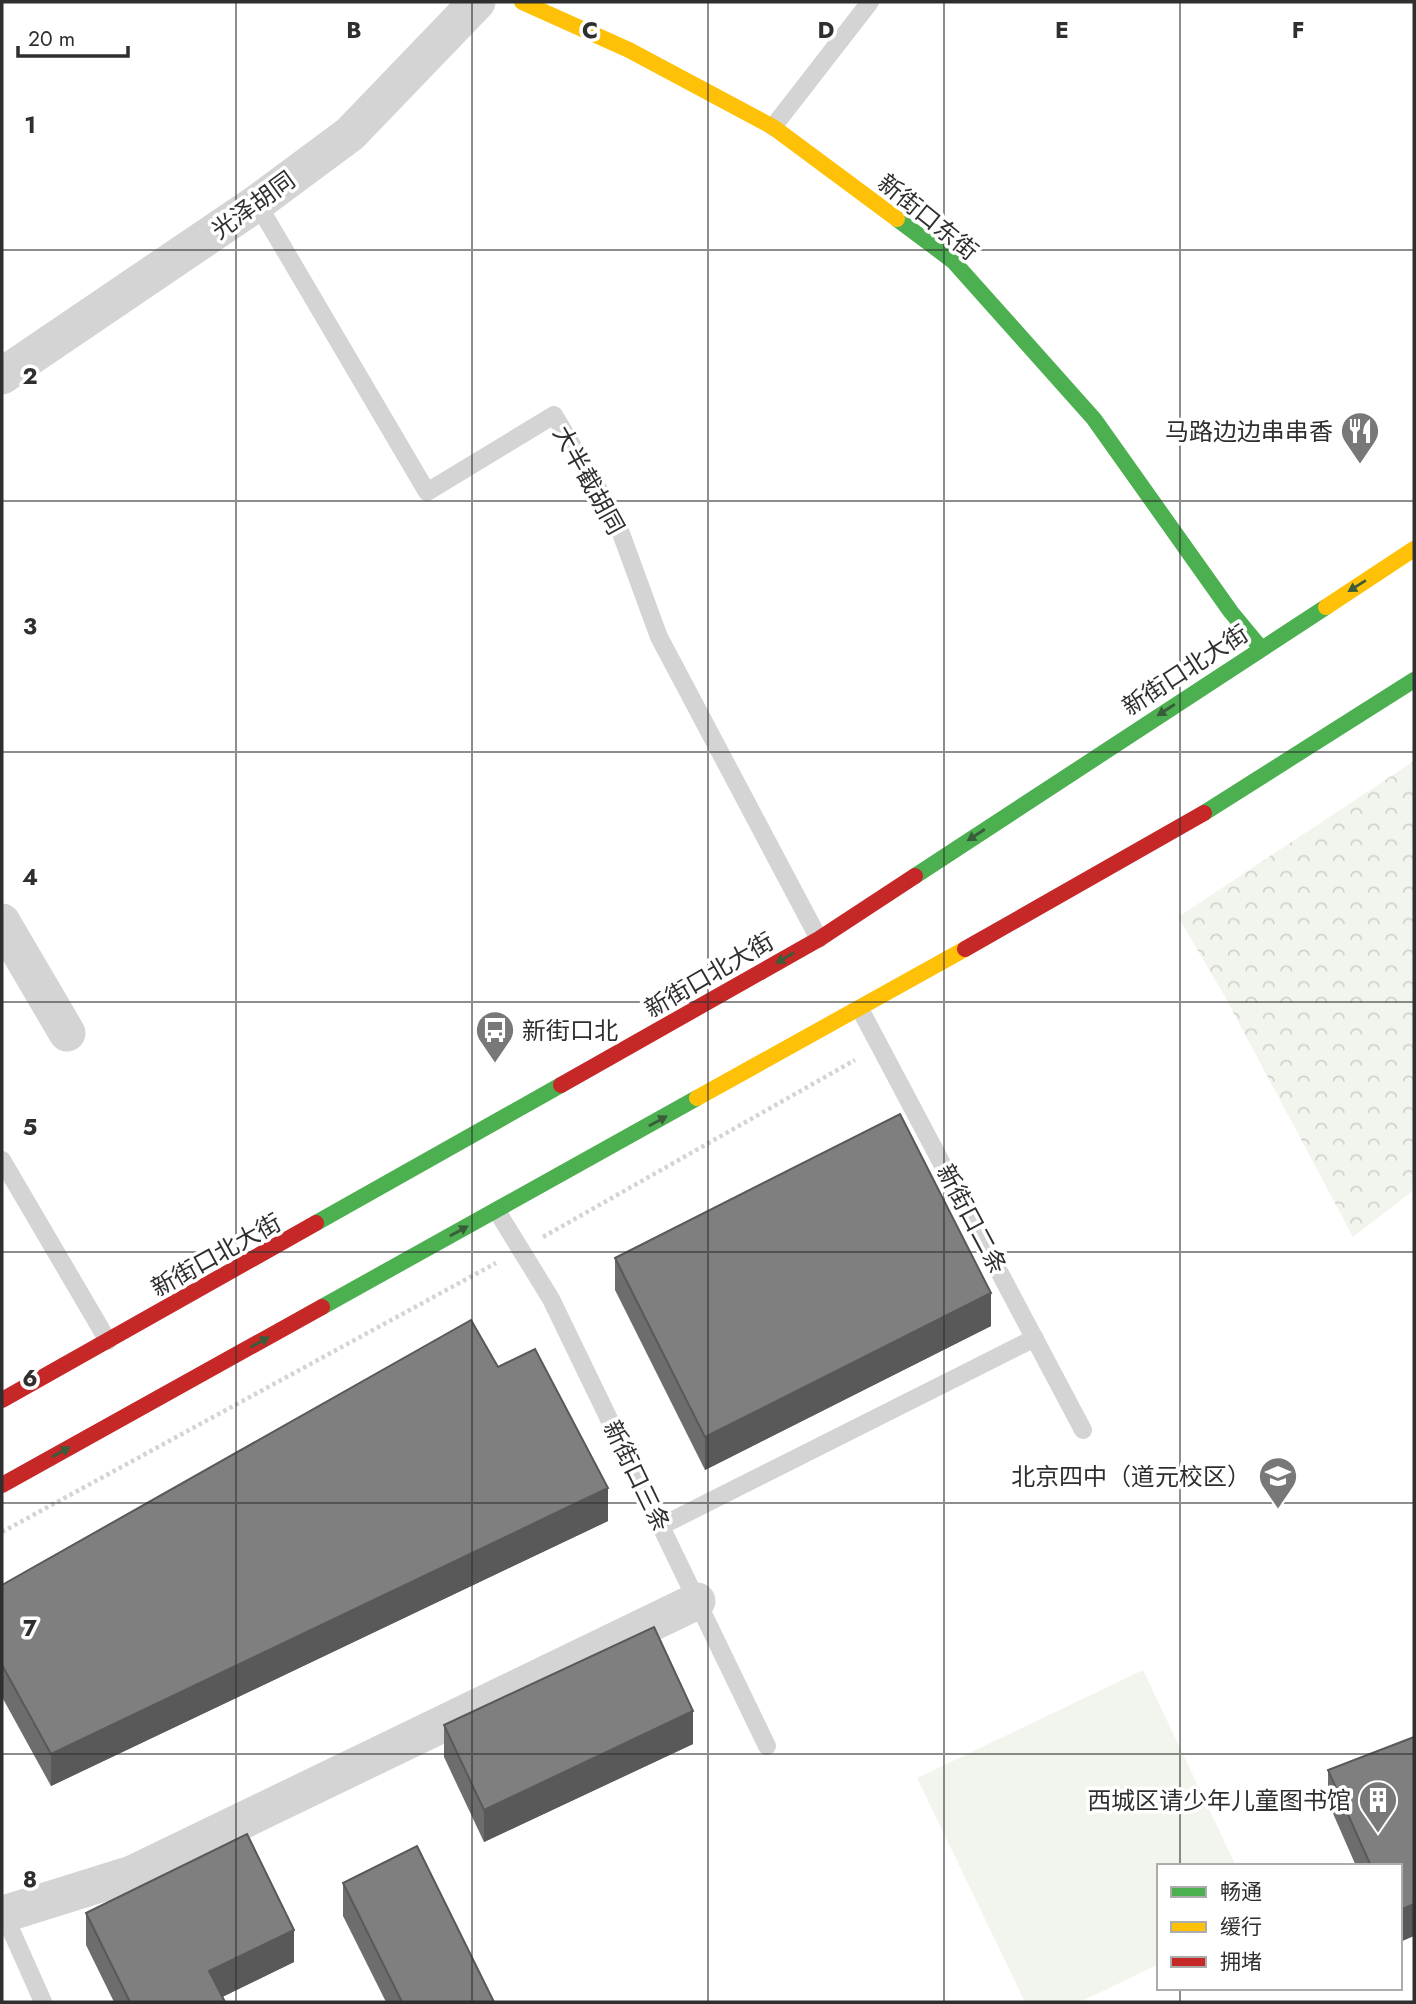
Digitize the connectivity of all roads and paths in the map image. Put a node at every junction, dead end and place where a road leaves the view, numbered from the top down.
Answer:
1 (477, 2) edge
2 (522, 2) edge
3 (870, 2) edge
4 (774, 127) junction
5 (257, 203) junction
6 (2, 376) edge
7 (1414, 549) edge
8 (1261, 647) junction
9 (1414, 680) edge
10 (2, 922) edge
11 (819, 939) junction
12 (860, 1009) junction
13 (67, 1033) dead end
14 (2, 1160) edge
15 (497, 1211) junction
16 (1035, 1338) junction
17 (108, 1341) junction
18 (2, 1401) edge
19 (1083, 1430) dead end
20 (2, 1485) edge
21 (661, 1526) junction
22 (697, 1601) junction
23 (767, 1746) dead end
24 (3, 1912) edge
25 (43, 2002) edge

1 - 5 street, 光泽胡同
2 - 4 main road, 新街口东街
3 - 4 lane
4 - 8 main road, 新街口东街
5 - 6 street, 光泽胡同
5 - 11 lane, 大半截胡同
7 -> 8 main road, 新街口北大街
8 -> 11 main road, 新街口北大街
9 - 12 main road
10 - 13 street
11 -> 17 main road, 新街口北大街
15 -> 12 main road
12 - 16 lane, 新街口二条
14 - 17 lane
20 -> 15 main road
15 - 21 lane, 新街口三条
16 - 19 lane, 新街口二条
16 - 21 lane
17 - 18 main road, 新街口北大街
21 - 22 lane, 新街口三条
22 - 23 lane, 新街口三条
22 - 24 street
24 - 25 lane

